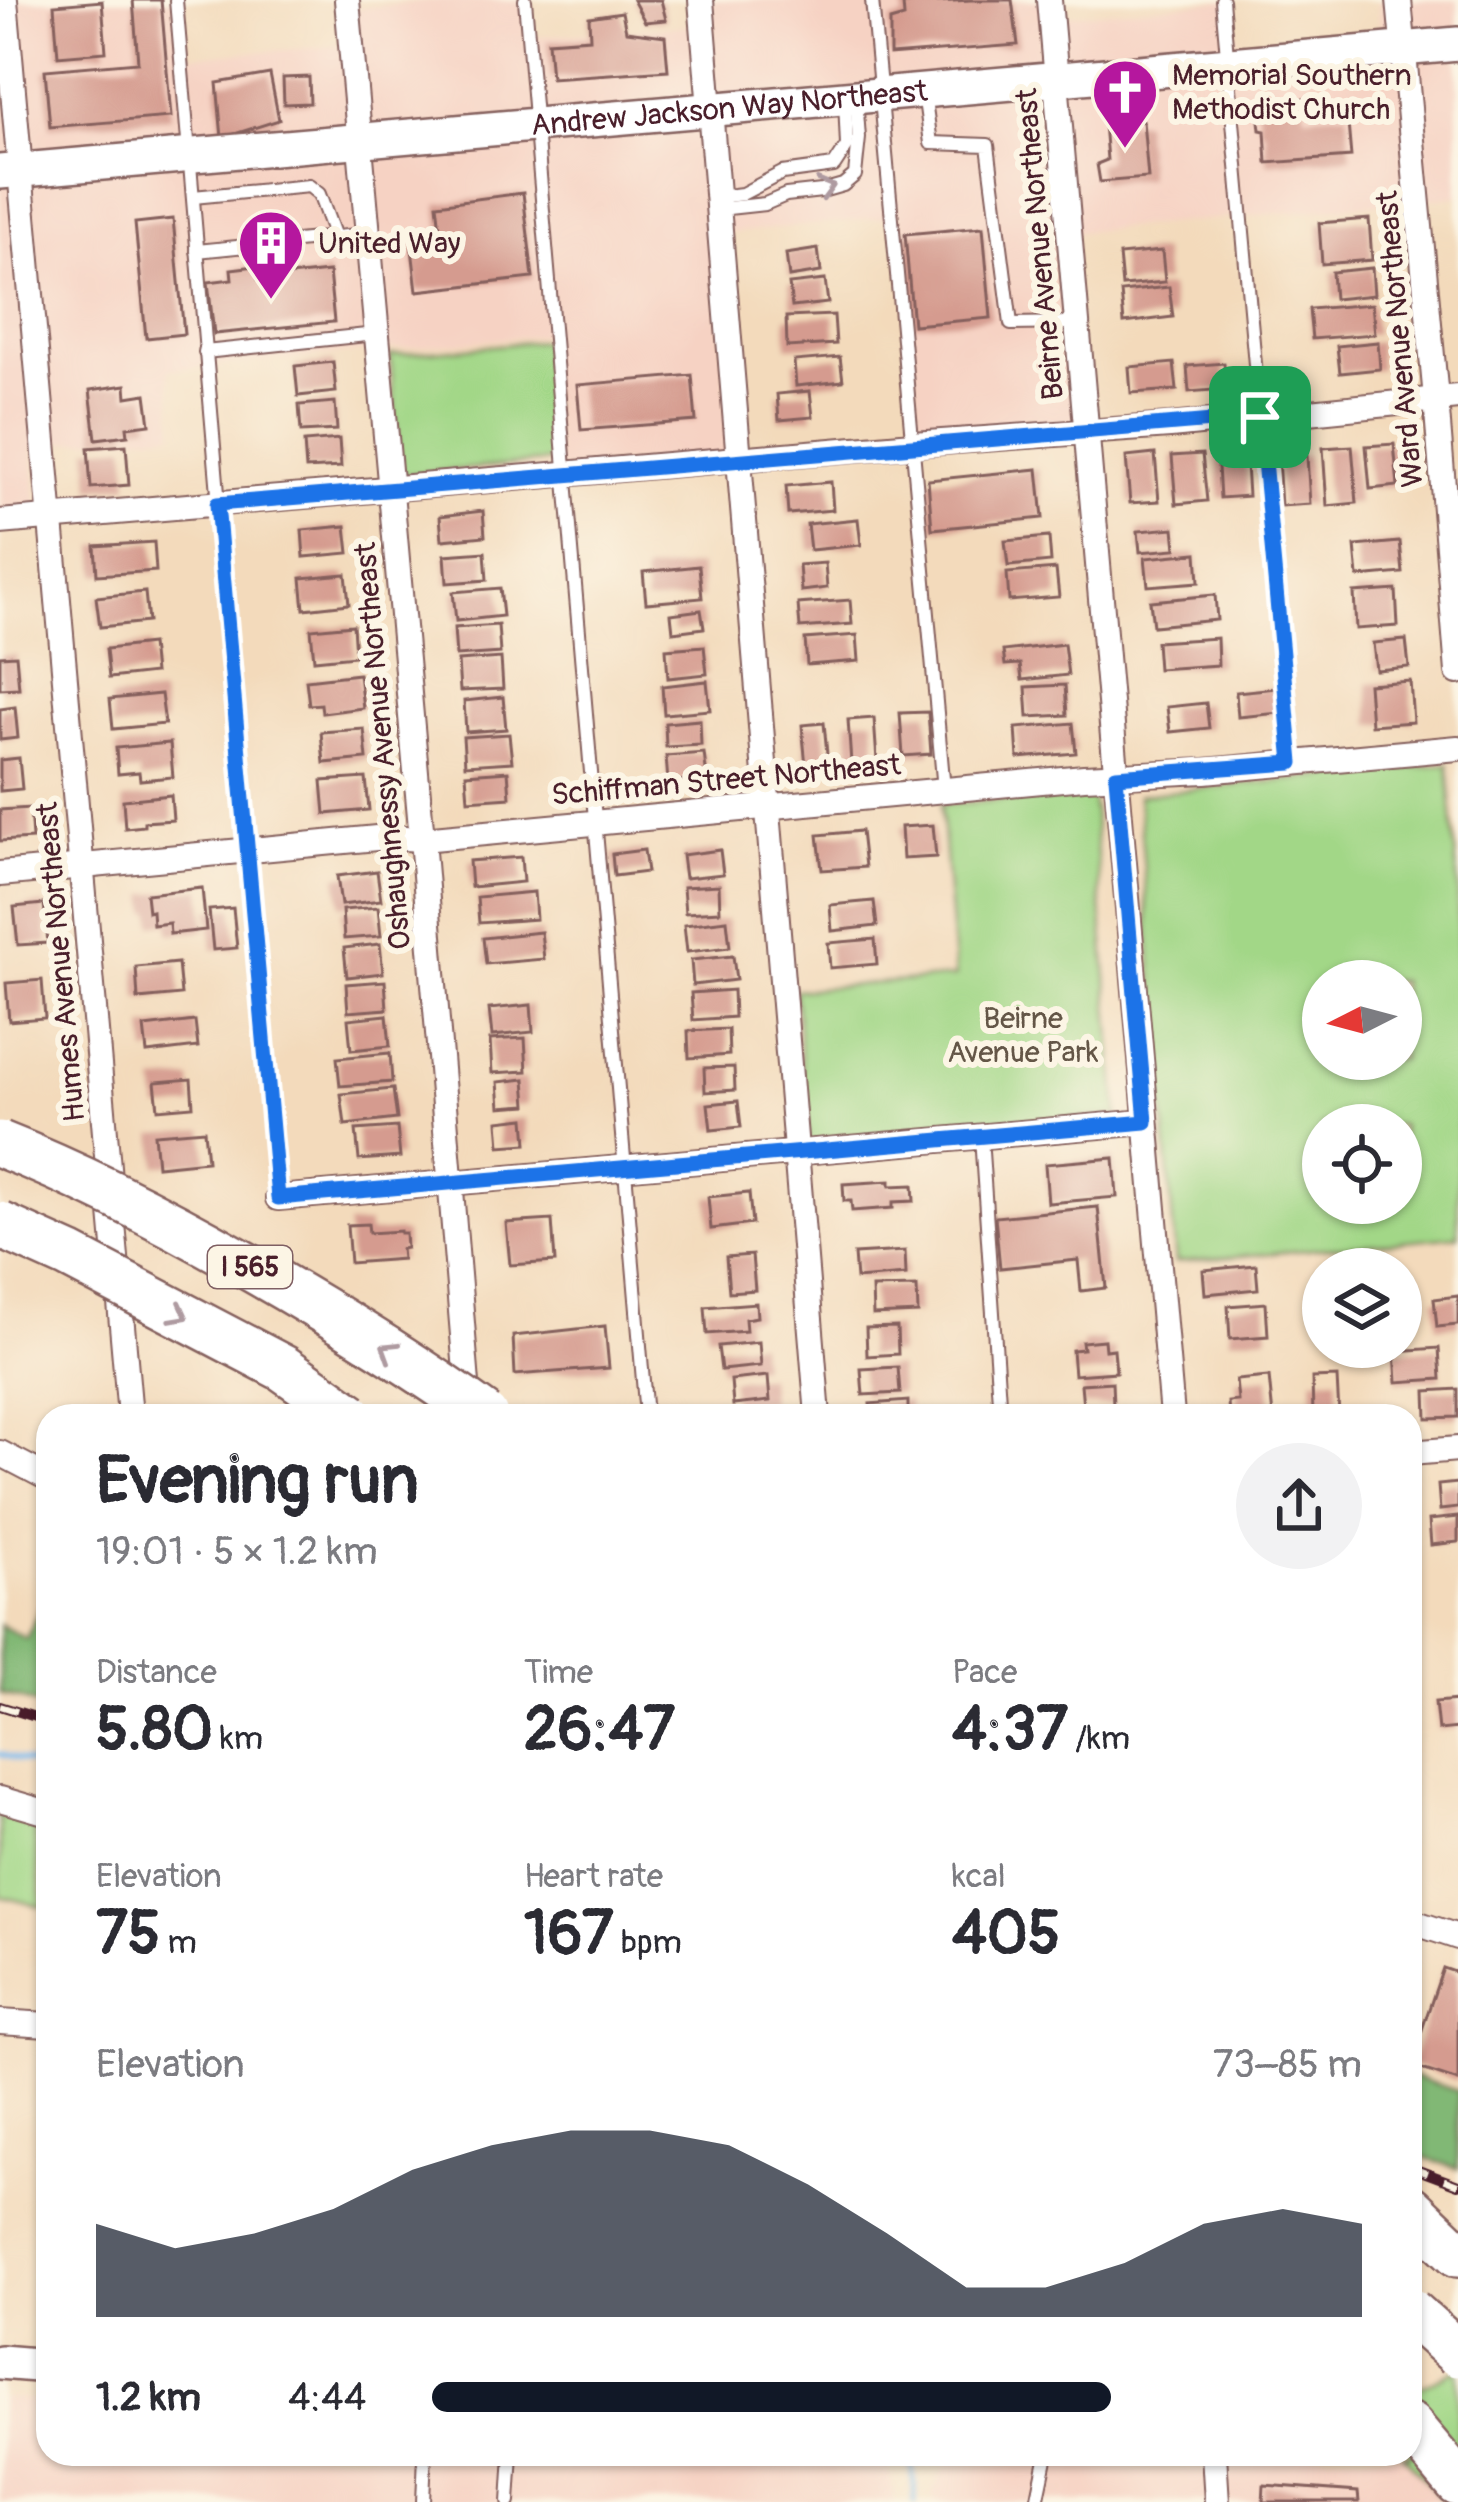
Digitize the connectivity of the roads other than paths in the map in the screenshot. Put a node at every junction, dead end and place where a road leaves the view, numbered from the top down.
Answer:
1 (5, 0) edge
2 (176, 0) edge
3 (346, 0) edge
4 (525, 0) edge
5 (701, 0) edge
6 (872, 0) edge
7 (1048, 0) edge
8 (1222, 0) edge
9 (1399, 0) edge
10 (1458, 44) edge
11 (1404, 49) junction
12 (1228, 65) junction
13 (1056, 80) junction
14 (923, 92) junction
15 (860, 97) junction
16 (711, 110) junction
17 (536, 125) junction
18 (358, 141) junction
19 (190, 156) junction
20 (10, 172) edge
21 (193, 197) junction
22 (718, 203) junction
23 (367, 234) junction
24 (335, 237) junction
25 (197, 251) junction
26 (1077, 323) junction
27 (376, 334) junction
28 (205, 352) junction
29 (1447, 398) edge
30 (1260, 417) junction
31 (1087, 432) junction
32 (913, 444) junction
33 (739, 459) junction
34 (567, 474) junction
35 (390, 489) junction
36 (217, 504) junction
37 (52, 518) junction
38 (0, 522) edge
39 (1458, 672) edge
40 (1458, 748) edge
41 (1292, 763) junction
42 (1116, 776) junction
43 (944, 790) junction
44 (768, 806) junction
45 (595, 822) junction
46 (422, 838) junction
47 (246, 851) junction
48 (83, 868) junction
49 (0, 874) edge
50 (1146, 1122) junction
51 (981, 1137) junction
52 (0, 1144) edge
53 (796, 1154) junction
54 (626, 1169) junction
55 (450, 1185) junction
56 (278, 1198) joint
57 (0, 1225) edge
58 (129, 1404) edge
59 (334, 1404) edge
60 (469, 1404) edge
61 (469, 1404) edge
62 (645, 1404) edge
63 (817, 1404) edge
64 (999, 1404) edge
65 (1171, 1404) edge
66 (1458, 1449) edge
67 (0, 1453) edge
68 (1422, 1453) edge
69 (36, 1472) edge
70 (0, 1799) edge
71 (36, 1810) edge
72 (1422, 1925) edge
73 (1458, 1937) edge
74 (0, 2022) edge
75 (36, 2025) edge
76 (1422, 2204) edge
77 (1422, 2220) edge
78 (1458, 2232) edge
79 (1458, 2254) edge
80 (1422, 2322) edge
81 (1458, 2326) edge
82 (1422, 2343) edge
83 (1458, 2354) edge
84 (0, 2362) edge
85 (36, 2365) edge
86 (1422, 2417) edge
87 (1422, 2440) edge
88 (1458, 2453) edge
89 (424, 2466) edge
90 (511, 2466) edge
91 (1044, 2466) edge
92 (1215, 2466) edge
93 (1458, 2483) edge
94 (423, 2502) edge
95 (509, 2502) edge
96 (1036, 2502) edge
97 (1217, 2502) edge

1 - 20 street, Humes Avenue Northeast
2 - 19 lane
3 - 18 street, Oshaughnessy Avenue Northeast
4 - 17 lane
5 - 16 street
6 - 15 lane
7 - 13 street, Beirne Avenue Northeast
8 - 12 lane
9 - 11 street, Ward Avenue Northeast
10 - 11 main road, Andrew Jackson Way Northeast
11 - 12 main road, Andrew Jackson Way Northeast
11 - 29 street, Ward Avenue Northeast
12 - 13 main road, Andrew Jackson Way Northeast
12 - 30 lane
13 - 14 main road, Andrew Jackson Way Northeast
13 - 26 street, Beirne Avenue Northeast
14 - 15 main road, Andrew Jackson Way Northeast
14 - 26 lane
15 - 16 main road, Andrew Jackson Way Northeast
15 - 22 lane
22 -> 15 lane
15 - 32 lane
16 - 17 main road, Andrew Jackson Way Northeast
16 - 22 street
17 - 18 main road, Andrew Jackson Way Northeast
17 - 34 lane
18 - 19 main road, Andrew Jackson Way Northeast
18 - 23 street, Oshaughnessy Avenue Northeast
19 - 20 main road, Andrew Jackson Way Northeast
19 - 21 lane
20 - 37 street, Humes Avenue Northeast
21 - 24 lane
21 - 25 lane
22 - 33 street
23 - 24 lane
23 - 27 street, Oshaughnessy Avenue Northeast
24 - 25 lane
25 - 28 lane
26 - 31 street, Beirne Avenue Northeast
27 - 28 lane
27 - 35 street, Oshaughnessy Avenue Northeast
28 - 36 lane
29 - 30 street
29 - 39 street, Ward Avenue Northeast
30 - 31 street
30 - 41 lane
31 - 32 street
31 - 42 street, Beirne Avenue Northeast
32 - 33 street
32 - 43 lane
33 - 34 street
33 - 44 street
34 - 35 street
34 - 45 lane
35 - 36 street
35 - 46 street, Oshaughnessy Avenue Northeast
36 - 37 street
36 - 47 lane
37 - 38 street
37 - 48 street, Humes Avenue Northeast
40 - 41 street, Schiffman Street Northeast
41 - 42 street, Schiffman Street Northeast
42 - 43 street, Schiffman Street Northeast
42 - 50 street, Beirne Avenue Northeast
43 - 44 street, Schiffman Street Northeast
44 - 45 street, Schiffman Street Northeast
44 - 53 street
45 - 46 street, Schiffman Street Northeast
45 - 54 lane
46 - 47 street, Schiffman Street Northeast
46 - 55 street, Oshaughnessy Avenue Northeast
47 - 48 street, Schiffman Street Northeast
47 - 56 lane
48 - 49 street, Schiffman Street Northeast
48 - 58 street, Humes Avenue Northeast
50 - 51 street
50 - 65 street, Beirne Avenue Northeast
51 - 53 street
51 - 64 lane
61 -> 52 highway, I 565, bridge
53 - 54 street
53 - 63 street
54 - 55 street
54 - 62 lane
55 - 56 street
55 - 60 street, Oshaughnessy Avenue Northeast
57 -> 59 highway, I 565, bridge
66 - 68 street
67 - 69 street
70 - 71 street
72 - 73 street
74 - 75 street
76 - 78 highway
77 - 79 highway
80 - 83 highway, bridge
81 - 82 main road
84 - 85 main road
86 - 88 highway
87 - 93 highway
89 - 94 lane
90 - 95 lane
91 - 96 lane
92 - 97 street

